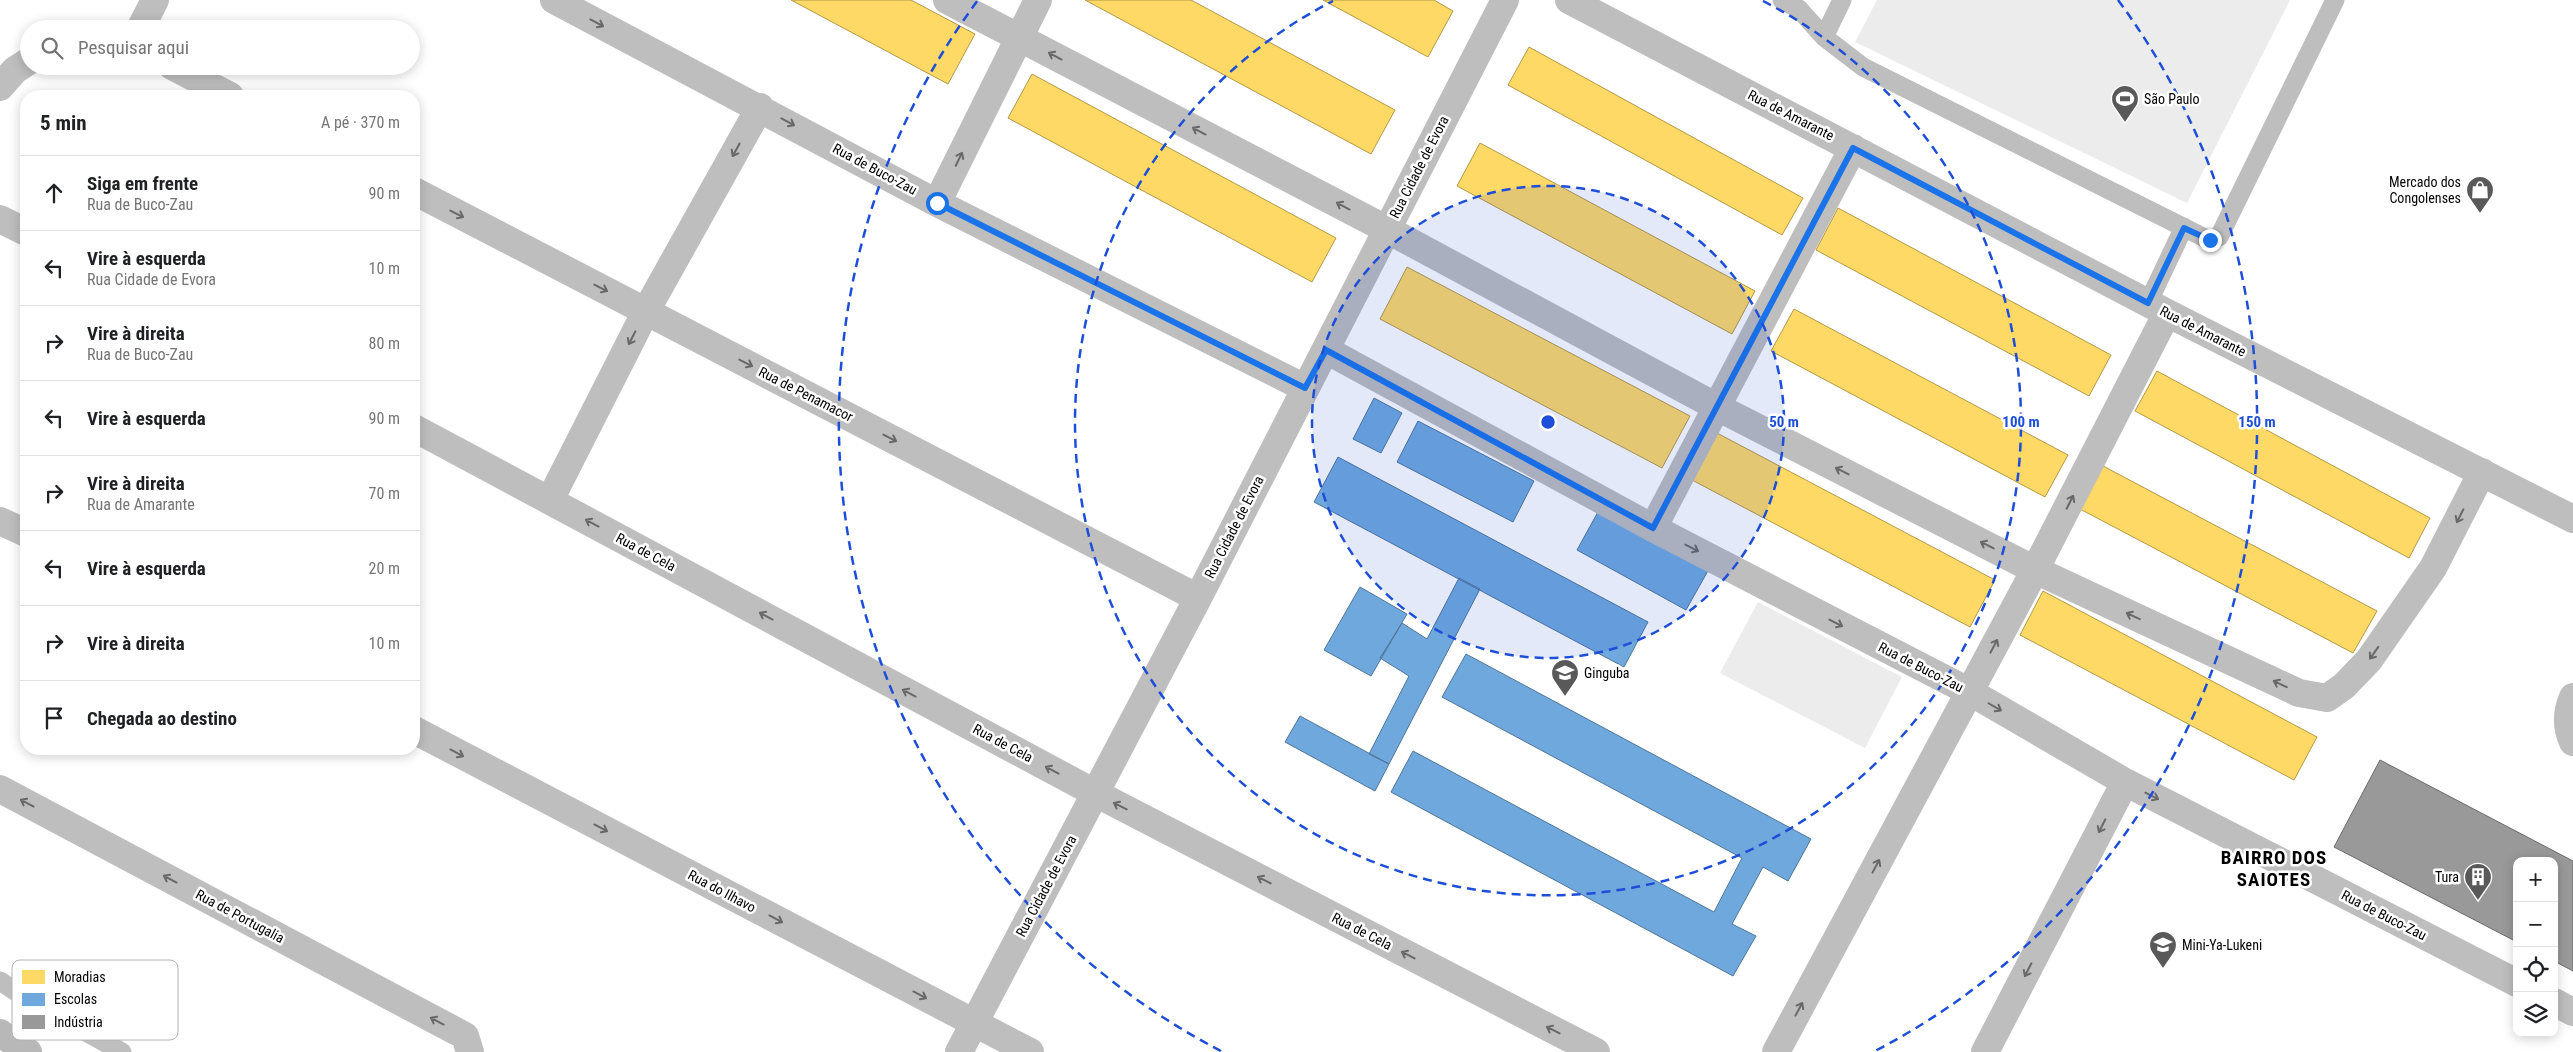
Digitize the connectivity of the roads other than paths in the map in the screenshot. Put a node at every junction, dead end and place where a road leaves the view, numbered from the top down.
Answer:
1 (155, 0) edge
2 (947, 0) edge
3 (1038, 0) edge
4 (1505, 0) edge
5 (1569, 0) edge
6 (1782, 0) edge
7 (1842, 0) edge
8 (2335, 0) edge
9 (568, 3) edge
10 (145, 20) edge
11 (1019, 36) junction
12 (1824, 37) junction
13 (20, 67) edge
14 (189, 75) edge
15 (0, 86) edge
16 (218, 90) edge
17 (760, 108) junction
18 (1853, 148) junction
19 (420, 194) edge
20 (937, 203) junction
21 (0, 219) edge
22 (2184, 228) junction
23 (20, 229) edge
24 (1386, 229) junction
25 (2157, 308) junction
26 (646, 311) junction
27 (1326, 350) junction
28 (1305, 388) junction
29 (1717, 407) junction
30 (420, 431) edge
31 (2482, 472) junction
32 (550, 500) junction
33 (2573, 519) edge
34 (0, 521) edge
35 (1653, 528) junction
36 (20, 530) edge
37 (2035, 570) junction
38 (1198, 598) junction
39 (1970, 692) junction
40 (2573, 697) edge
41 (420, 733) edge
42 (2573, 742) edge
43 (2125, 782) junction
44 (0, 789) edge
45 (1095, 793) junction
46 (0, 981) edge
47 (2513, 981) edge
48 (12, 989) edge
49 (2558, 1004) edge
50 (2573, 1012) edge
51 (974, 1023) junction
52 (0, 1033) edge
53 (100, 1040) edge
54 (0, 1042) edge
55 (19, 1052) edge
56 (28, 1052) edge
57 (122, 1052) edge
58 (470, 1052) edge
59 (959, 1052) edge
60 (1030, 1052) edge
61 (1596, 1052) edge
62 (1776, 1052) edge
63 (1985, 1052) edge

1 - 10 street
2 - 11 street
3 - 11 street
4 - 24 street, Rua Cidade de Evora
5 - 18 street, Rua de Amarante
6 - 12 lane
7 - 12 lane
8 - 22 lane
9 -> 17 street, Rua de Buco-Zau
20 -> 11 street
24 -> 11 street
12 - 22 lane
13 - 15 street
14 - 16 street
17 -> 20 street, Rua de Buco-Zau
17 -> 26 street
18 - 25 street, Rua de Amarante
18 - 29 street
19 -> 26 street, Rua de Penamacor
20 - 28 street, Rua de Buco-Zau
21 - 23 street
22 - 25 lane
24 - 27 street, Rua Cidade de Evora
24 - 29 street
25 - 31 street, Rua de Amarante
37 -> 25 street
26 -> 32 street
26 -> 38 street, Rua de Penamacor
27 - 28 street, Rua Cidade de Evora
27 - 35 street, Rua de Buco-Zau
28 - 38 street, Rua Cidade de Evora
29 - 35 street
37 -> 29 street
30 - 32 street, Rua de Cela
31 - 33 street, Rua de Amarante
31 -> 37 street
45 -> 32 street, Rua de Cela
34 - 36 street
35 -> 39 street, Rua de Buco-Zau
39 -> 37 street
38 - 45 street, Rua Cidade de Evora
39 -> 43 street, Rua de Buco-Zau
62 -> 39 street
40 - 42 street
41 -> 51 street, Rua do Ilhavo
43 -> 47 street, Rua de Buco-Zau
43 -> 63 street
58 -> 44 street, Rua de Portugalia
45 - 51 street, Rua Cidade de Evora
61 -> 45 street, Rua de Cela
46 - 48 lane
49 - 50 street
51 - 59 street, Rua Cidade de Evora
51 - 60 street, Rua do Ilhavo
52 - 56 main road
53 - 57 lane
54 - 55 main road

